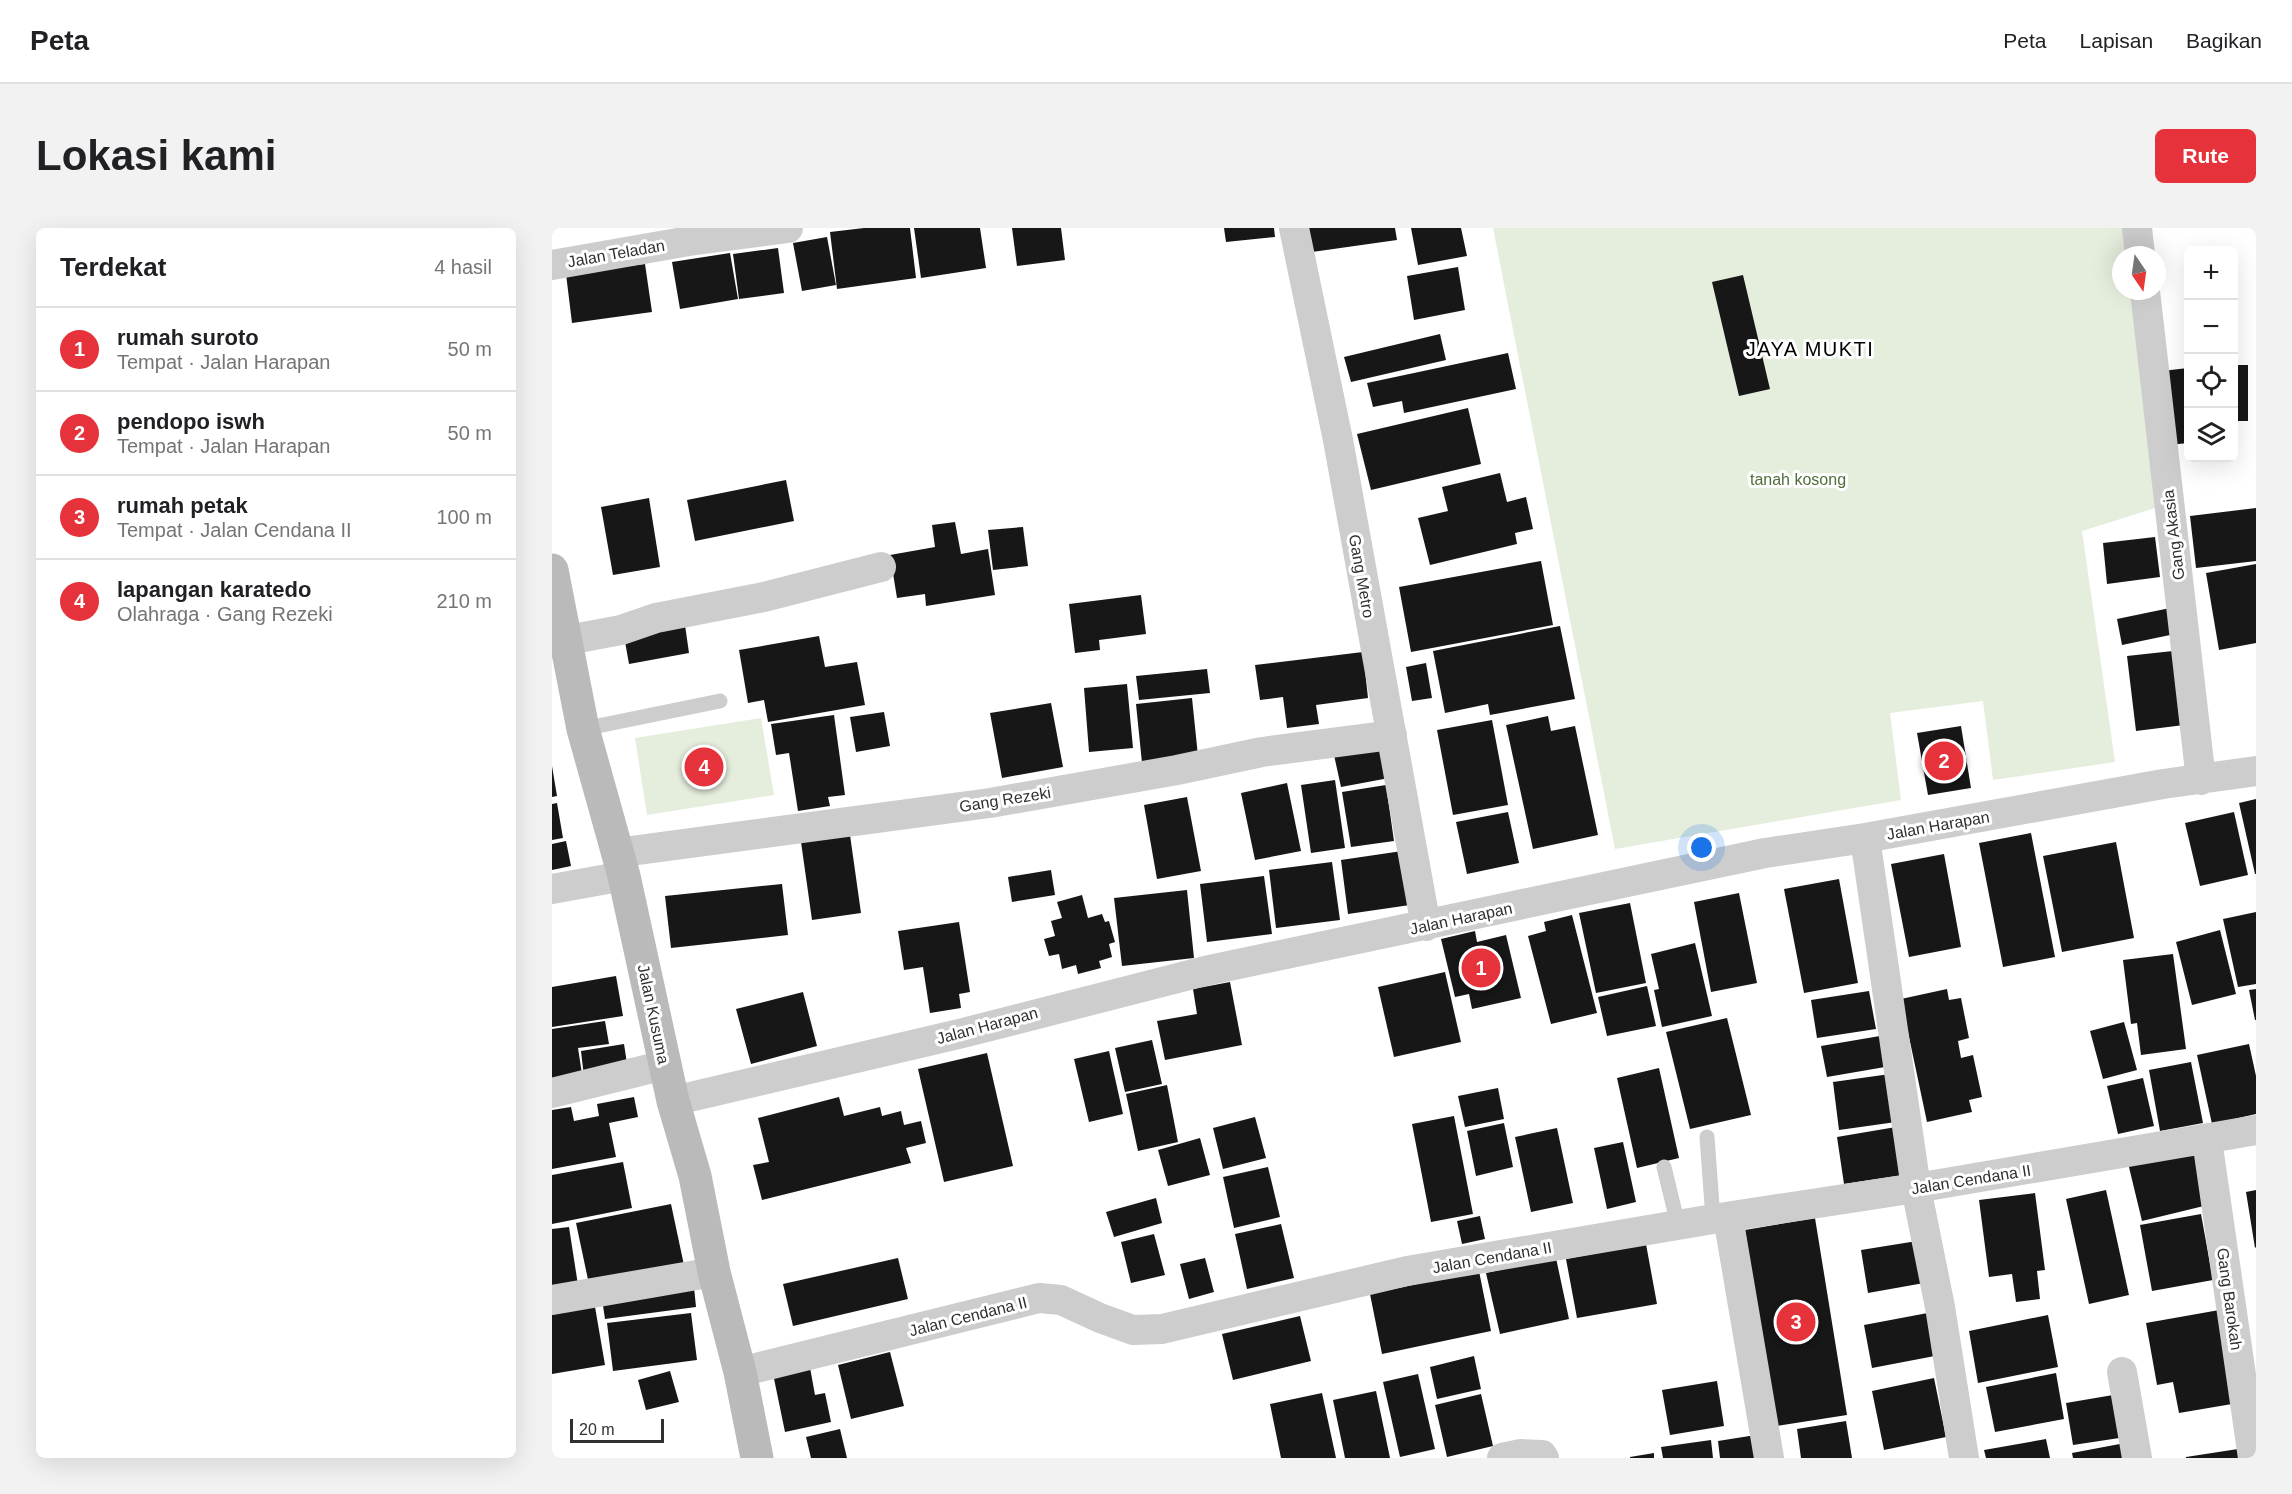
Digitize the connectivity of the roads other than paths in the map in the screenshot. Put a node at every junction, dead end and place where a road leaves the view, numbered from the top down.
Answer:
1 (788, 228) edge
2 (1294, 228) edge
3 (2137, 228) edge
4 (2139, 246) edge
5 (552, 265) edge
6 (2146, 300) edge
7 (881, 567) dead end
8 (552, 570) edge
9 (559, 643) edge
10 (720, 701) dead end
11 (583, 729) junction
12 (1392, 735) junction
13 (2256, 771) edge
14 (2201, 780) junction
15 (1865, 838) junction
16 (620, 865) junction
17 (552, 889) edge
18 (1426, 926) junction
19 (665, 1065) junction
20 (552, 1094) edge
21 (673, 1101) junction
22 (2256, 1130) edge
23 (1707, 1137) dead end
24 (2206, 1140) junction
25 (1664, 1167) dead end
26 (1916, 1188) junction
27 (1720, 1218) junction
28 (1678, 1225) junction
29 (714, 1272) junction
30 (552, 1300) edge
31 (740, 1372) junction
32 (2122, 1372) dead end
33 (757, 1458) edge
34 (1502, 1458) edge
35 (1544, 1458) edge
36 (1769, 1458) edge
37 (1964, 1458) edge
38 (2137, 1458) edge
39 (2253, 1458) edge

1 - 5 street, Jalan Teladan
2 - 12 street, Gang Metro
3 - 4 street
6 - 14 street, Gang Akasia
7 - 9 street
8 - 9 street, Jalan Kusuma
9 - 11 street, Jalan Kusuma
10 - 11 lane
11 - 16 street, Jalan Kusuma
12 - 16 street, Gang Rezeki
12 - 18 street, Gang Metro
13 - 14 street, Jalan Harapan
14 - 15 street, Jalan Harapan
15 - 18 street, Jalan Harapan
15 - 26 street
16 - 17 street, Gang Rezeki
16 - 19 street, Jalan Kusuma
18 - 21 street, Jalan Harapan
19 - 20 street
19 - 21 street, Jalan Kusuma
21 - 29 street, Jalan Kusuma
22 - 24 street, Jalan Cendana II
23 - 27 lane
24 - 26 street, Jalan Cendana II
24 - 39 street, Gang Barokah
25 - 28 lane
26 - 27 street, Jalan Cendana II
26 - 37 street
27 - 28 street, Jalan Cendana II
27 - 36 street
28 - 31 street, Jalan Cendana II
29 - 30 street
29 - 31 street, Jalan Kusuma
31 - 33 street, Jalan Kusuma
32 - 38 street
34 - 35 street

